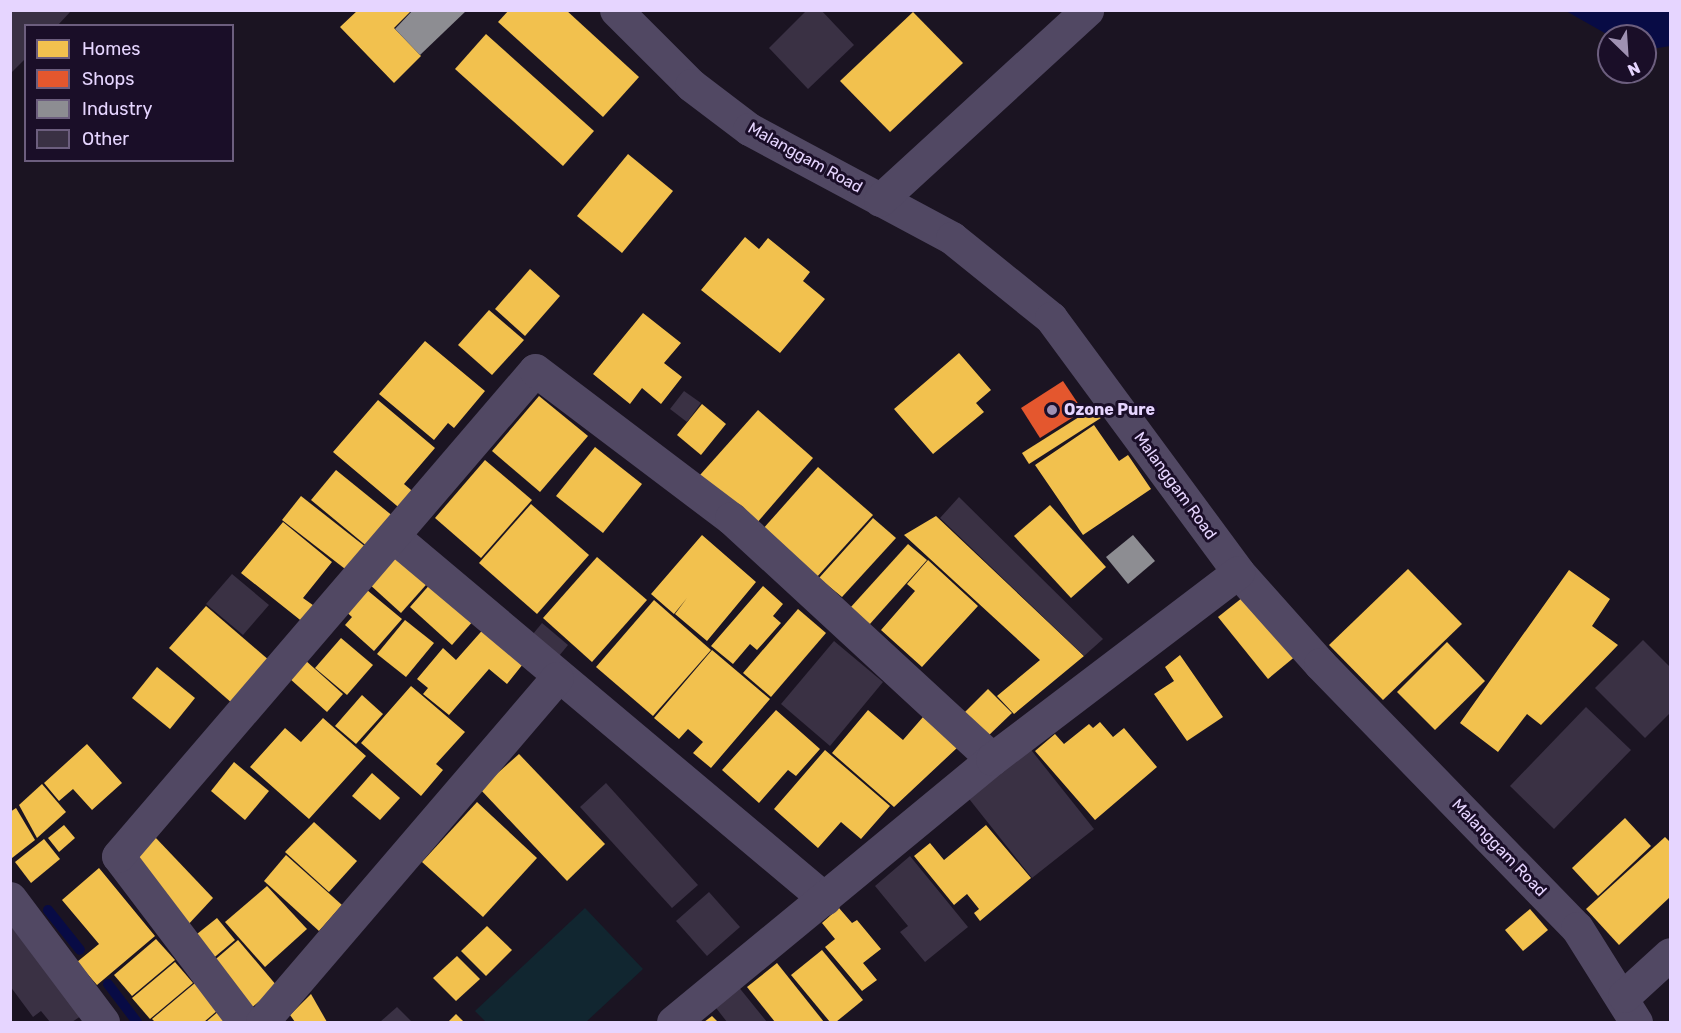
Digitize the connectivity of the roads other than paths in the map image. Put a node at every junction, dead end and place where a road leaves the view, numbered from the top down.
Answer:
1 (616, 10) edge
2 (1087, 10) edge
3 (880, 200) junction
4 (393, 536) junction
5 (1238, 572) junction
6 (557, 678) junction
7 (992, 759) junction
8 (10, 898) edge
9 (825, 899) junction
10 (1671, 954) edge
11 (1630, 1010) edge
12 (103, 1023) edge
13 (244, 1023) edge
14 (262, 1023) edge
15 (673, 1023) edge

1 - 3 street, Malanggam Road
2 - 3 street
3 - 5 street, Malanggam Road
4 - 6 street
4 - 7 street
4 - 13 street
5 - 7 street
5 - 11 street, Malanggam Road
6 - 9 street
6 - 14 street
7 - 9 street
8 - 12 street
9 - 15 street
10 - 11 street

